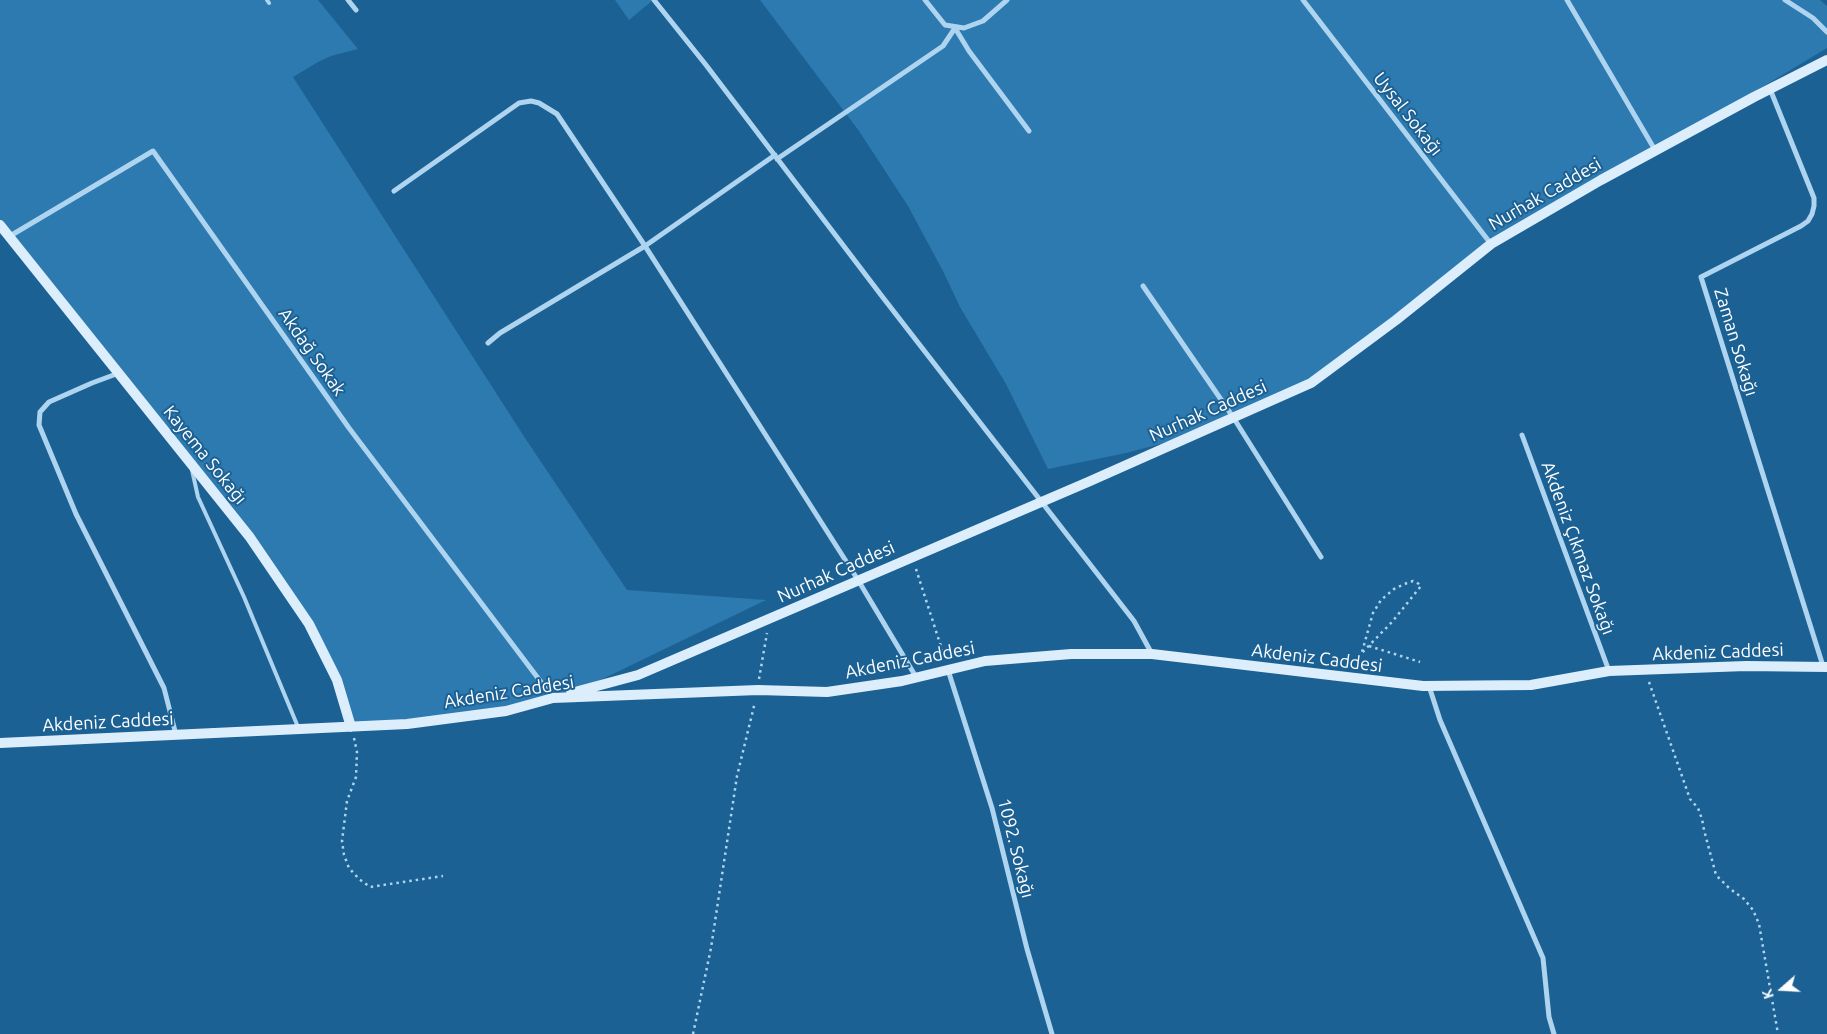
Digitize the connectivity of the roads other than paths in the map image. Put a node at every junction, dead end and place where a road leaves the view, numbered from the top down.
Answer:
1 (348, 0) edge
2 (654, 0) edge
3 (924, 0) edge
4 (1007, 0) edge
5 (1303, 0) edge
6 (1567, 0) edge
7 (1785, 0) edge
8 (356, 10) dead end
9 (954, 28) junction
10 (1827, 32) edge
11 (1827, 60) edge
12 (1770, 89) junction
13 (1029, 131) dead end
14 (1656, 150) junction
15 (776, 157) junction
16 (394, 191) dead end
17 (0, 225) edge
18 (10, 236) junction
19 (1491, 244) junction
20 (645, 246) junction
21 (1143, 286) dead end
22 (488, 343) dead end
23 (119, 373) junction
24 (1233, 417) junction
25 (1522, 435) dead end
26 (191, 466) junction
27 (1042, 501) junction
28 (1321, 556) dead end
29 (858, 580) junction
30 (1152, 654) junction
31 (1825, 667) edge
32 (948, 670) junction
33 (1609, 671) junction
34 (916, 678) junction
35 (1428, 686) junction
36 (553, 698) junction
37 (351, 727) junction
38 (299, 729) junction
39 (176, 735) junction
40 (0, 743) edge
41 (1052, 1034) edge
42 (1554, 1034) edge

1 - 8 street
2 - 15 street
3 - 9 street
4 - 9 street
5 - 19 street, Uysal Sokağı
6 - 14 street
7 - 10 street
9 - 13 street
9 - 15 street
11 - 12 street, Nurhak Caddesi
12 - 14 street, Nurhak Caddesi
12 - 31 street, Zaman Sokağı
14 - 19 street, Nurhak Caddesi
15 - 20 street
15 - 27 street
16 - 20 street
17 - 18 street, Kayema Sokağı
18 - 23 street, Kayema Sokağı
18 - 36 street, Akdağ Sokak
19 - 24 street, Nurhak Caddesi
20 - 22 street
20 - 29 street
21 - 24 street
23 - 26 street, Kayema Sokağı
23 - 39 street
24 - 27 street, Nurhak Caddesi
24 - 28 street
25 - 33 street, Akdeniz Çıkmaz Sokağı
26 - 37 street, Kayema Sokağı
26 - 38 lane
27 - 29 street, Nurhak Caddesi
27 - 30 street
29 - 34 street
29 - 36 street, Nurhak Caddesi
30 - 32 street, Akdeniz Caddesi
30 - 35 street, Akdeniz Caddesi
31 - 33 street, Akdeniz Caddesi
32 - 34 street, Akdeniz Caddesi
32 - 41 street, 1092. Sokağı
33 - 35 street, Akdeniz Caddesi
34 - 36 street, Akdeniz Caddesi
35 - 42 street
36 - 37 street, Akdeniz Caddesi
37 - 38 street, Akdeniz Caddesi
38 - 39 street, Akdeniz Caddesi
39 - 40 street, Akdeniz Caddesi

